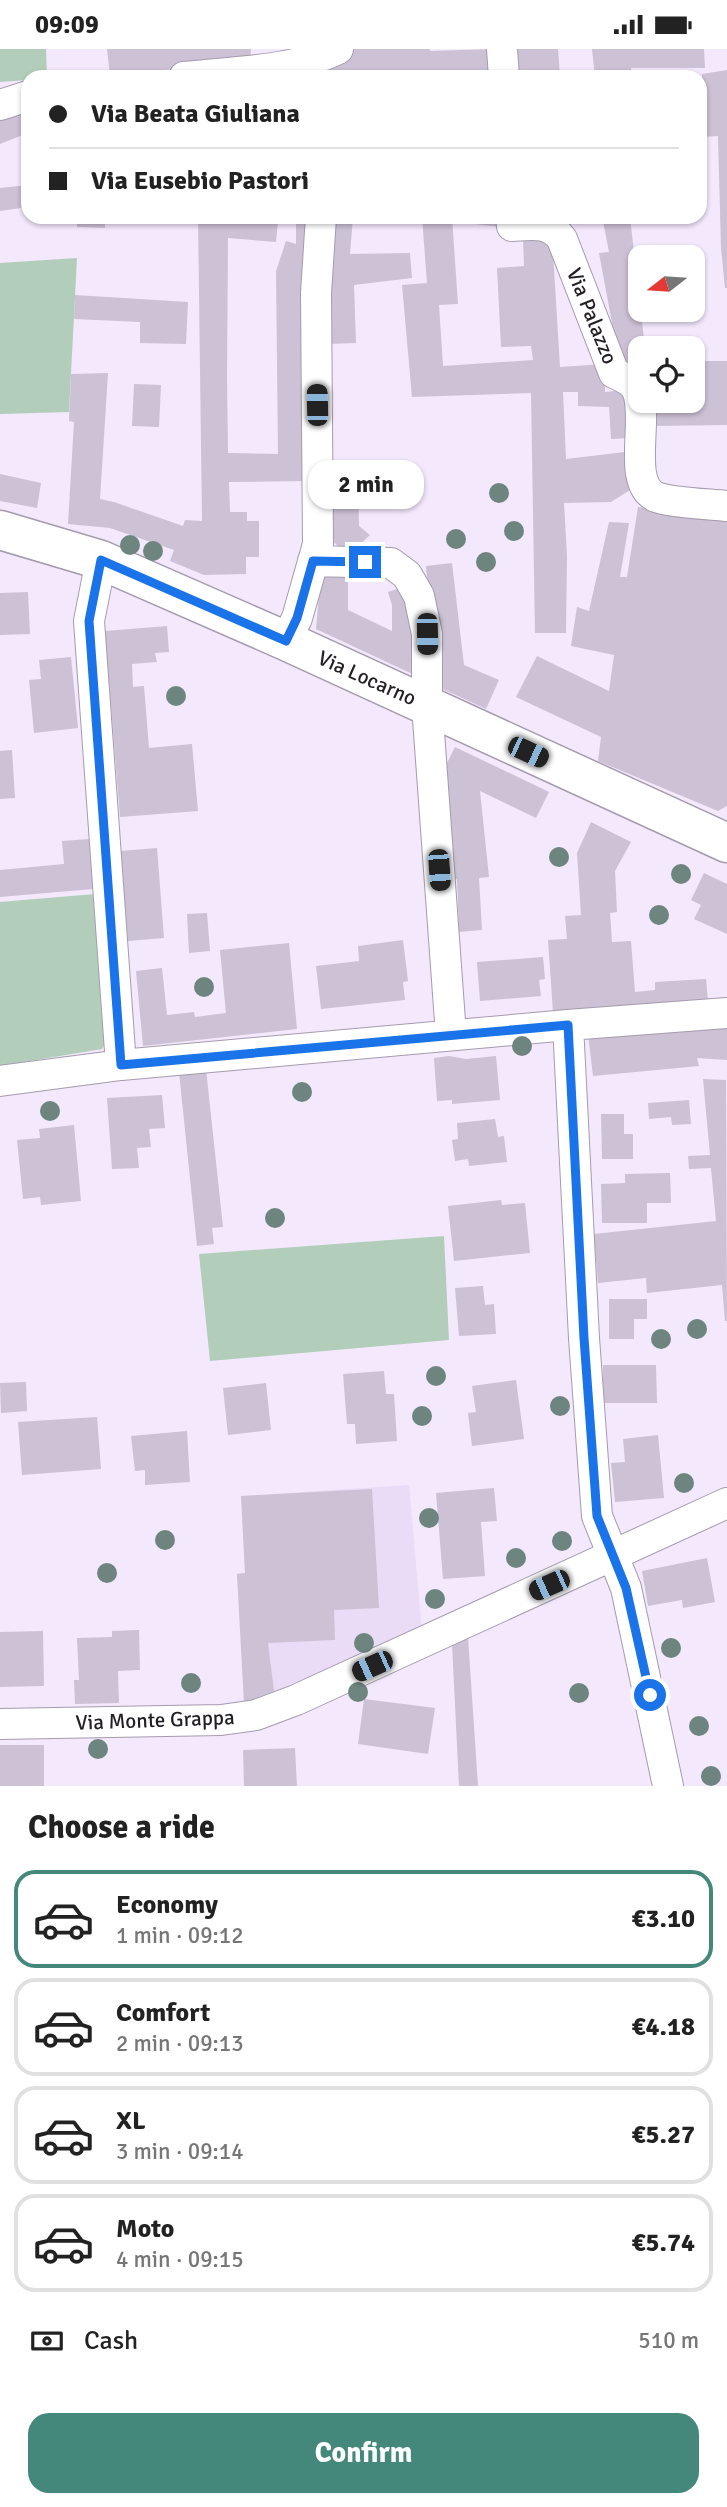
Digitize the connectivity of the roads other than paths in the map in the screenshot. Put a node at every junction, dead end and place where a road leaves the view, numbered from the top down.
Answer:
1 (502, 49) edge
2 (324, 62) edge
3 (250, 70) edge
4 (504, 70) edge
5 (21, 98) edge
6 (0, 105) edge
7 (321, 224) edge
8 (512, 224) edge
9 (727, 506) edge
10 (0, 530) edge
11 (101, 560) junction
12 (313, 561) junction
13 (286, 641) junction
14 (427, 705) junction
15 (727, 843) edge
16 (727, 1013) edge
17 (568, 1025) junction
18 (451, 1035) junction
19 (121, 1065) junction
20 (0, 1081) edge
21 (727, 1503) edge
22 (614, 1556) junction
23 (0, 1724) edge
24 (668, 1786) edge

1 - 4 street
2 - 3 street
5 - 6 street
7 - 12 street
8 - 9 street, Via Palazzo
10 - 11 main road, Via Locarno
11 - 13 main road, Via Locarno
11 - 19 street
12 - 13 street
12 - 14 street
13 - 14 main road, Via Locarno
14 - 15 main road, Via Locarno
14 - 18 street
16 - 17 street
17 - 18 street
17 - 22 street
18 - 19 street
19 - 20 street
21 - 22 street, Via Monte Grappa
22 - 23 street, Via Monte Grappa
22 - 24 street

